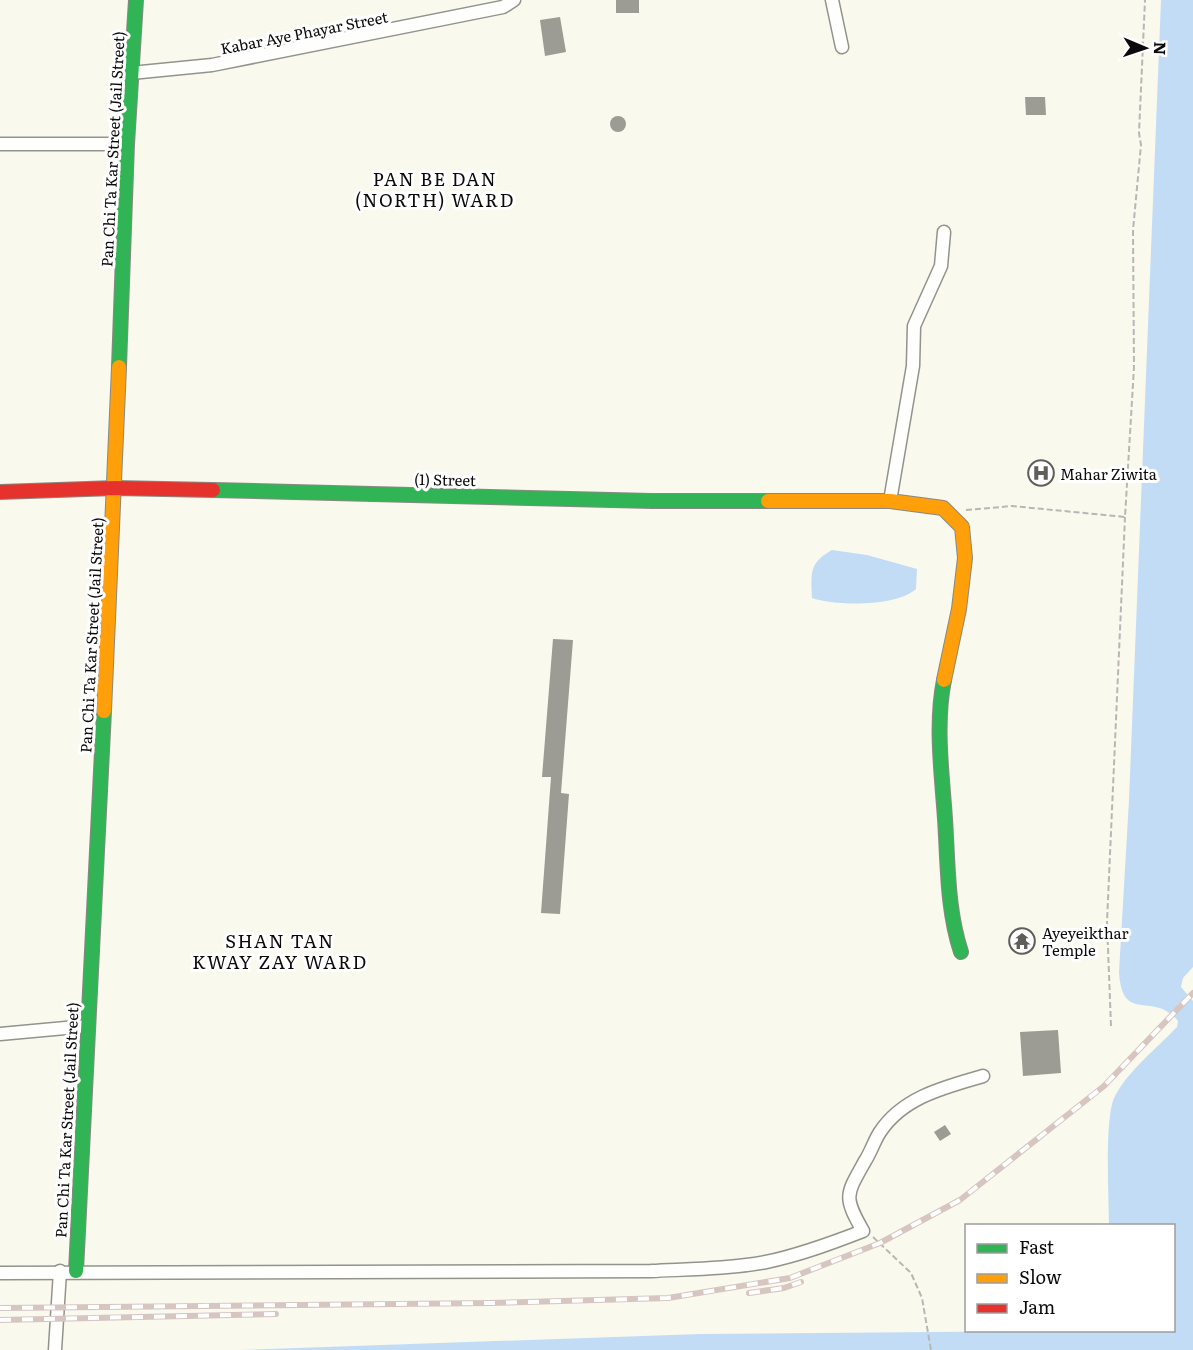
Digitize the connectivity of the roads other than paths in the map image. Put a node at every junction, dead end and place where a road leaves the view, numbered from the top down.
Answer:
1 (136, 0) edge
2 (514, 0) edge
3 (832, 0) edge
4 (842, 48) dead end
5 (131, 73) junction
6 (0, 144) edge
7 (127, 144) junction
8 (944, 232) dead end
9 (115, 488) junction
10 (0, 492) edge
11 (890, 501) junction
12 (961, 952) dead end
13 (87, 1026) junction
14 (0, 1034) edge
15 (983, 1077) dead end
16 (60, 1271) junction
17 (76, 1271) junction
18 (0, 1273) edge
19 (55, 1350) edge

1 - 5 street, Pan Chi Ta Kar Street (Jail Street)
2 - 5 street, Kabar Aye Phayar Street
3 - 4 street
5 - 7 street, Pan Chi Ta Kar Street (Jail Street)
6 - 7 street
7 - 9 street, Pan Chi Ta Kar Street (Jail Street)
8 - 11 street
9 - 10 street, (1) Street
9 - 11 street, (1) Street
9 - 13 street, Pan Chi Ta Kar Street (Jail Street)
11 - 12 street, (1) Street
13 - 14 street
13 - 17 street, Pan Chi Ta Kar Street (Jail Street)
15 - 17 street
16 - 17 street
16 - 18 street
16 - 19 street

